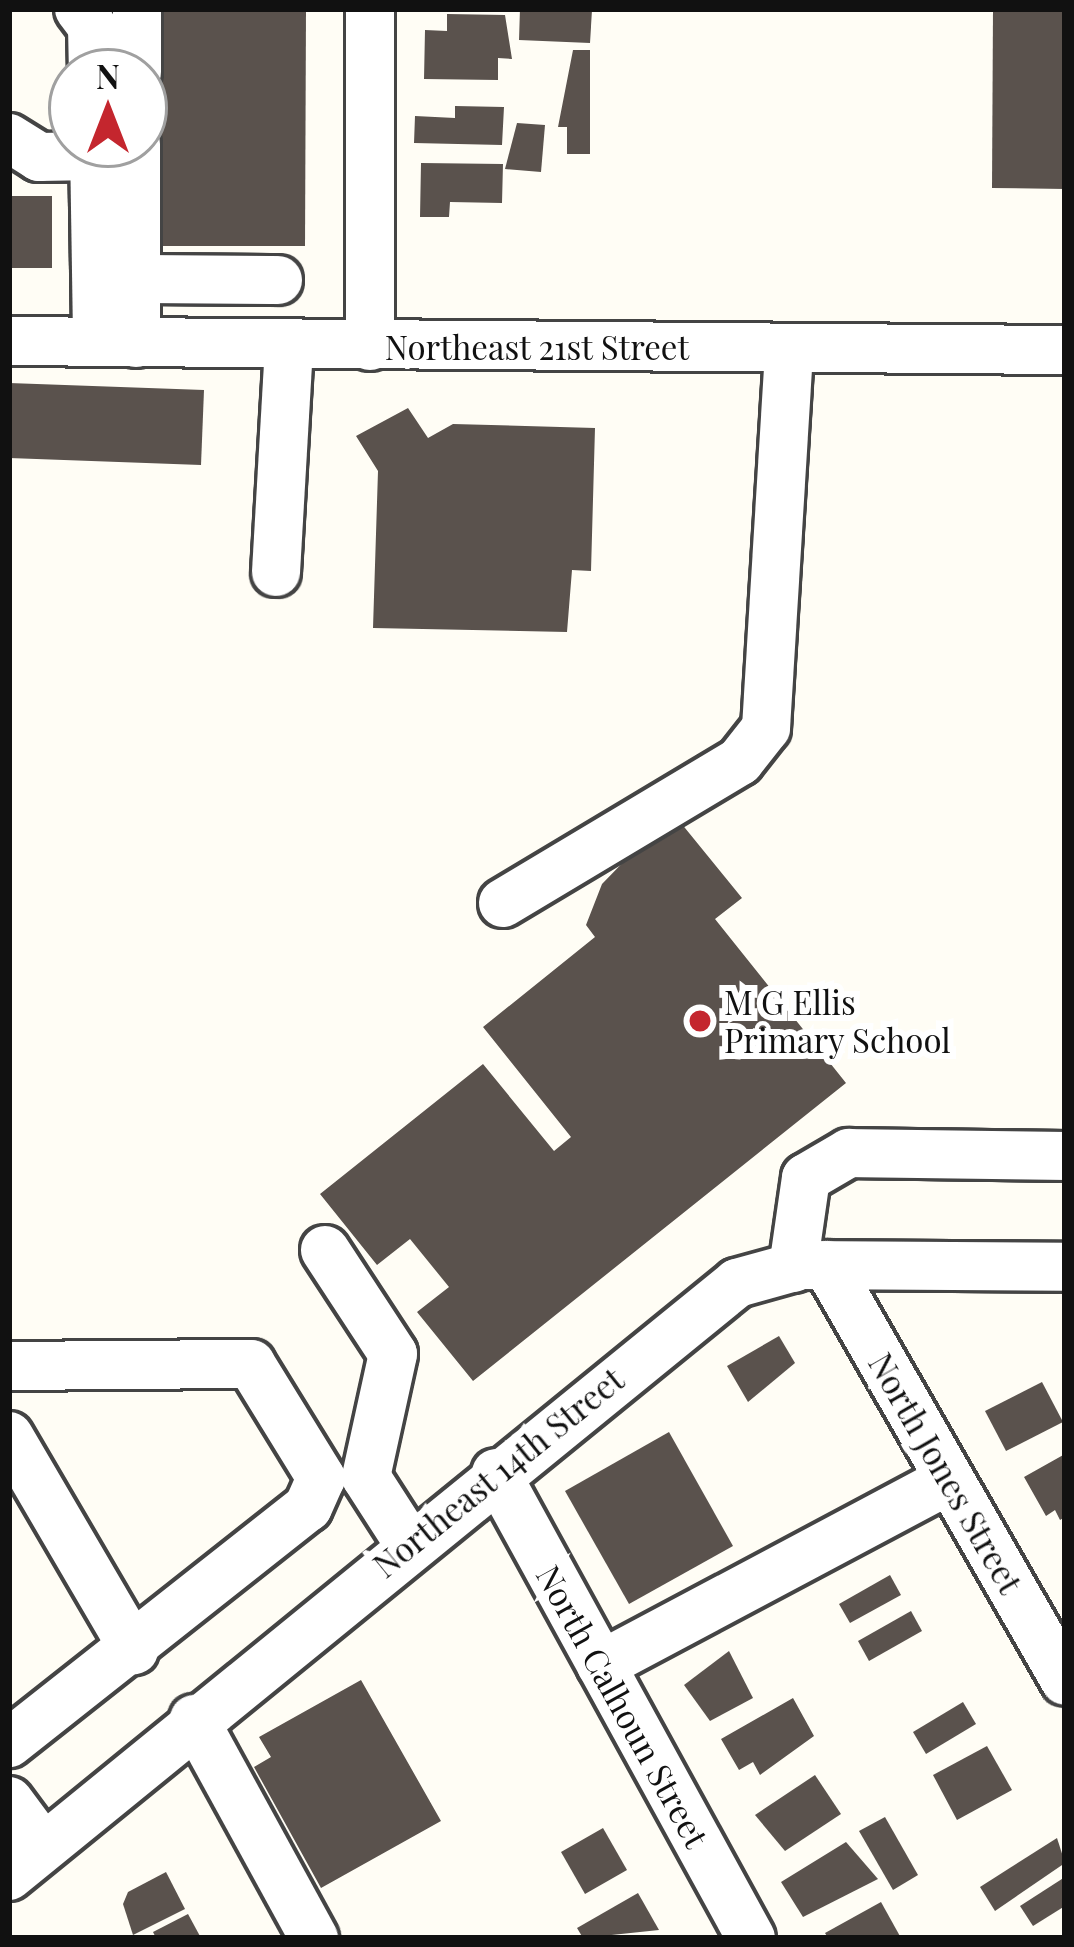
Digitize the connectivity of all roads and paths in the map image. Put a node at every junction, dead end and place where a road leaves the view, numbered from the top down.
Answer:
1 (79, 9) edge
2 (137, 9) edge
3 (370, 9) edge
4 (92, 48) edge
5 (137, 48) edge
6 (9, 138) edge
7 (48, 156) edge
8 (109, 168) edge
9 (112, 168) edge
10 (136, 279) junction
11 (278, 280) dead end
12 (9, 341) edge
13 (116, 343) junction
14 (289, 345) junction
15 (370, 346) junction
16 (789, 349) junction
17 (1065, 350) edge
18 (276, 572) dead end
19 (503, 903) dead end
20 (1065, 1156) edge
21 (325, 1250) dead end
22 (810, 1266) junction
23 (1065, 1267) edge
24 (9, 1366) edge
25 (9, 1436) edge
26 (496, 1473) junction
27 (950, 1480) junction
28 (409, 1544) junction
29 (134, 1650) junction
30 (601, 1665) junction
31 (1065, 1682) edge
32 (194, 1719) junction
33 (9, 1743) edge
34 (9, 1802) edge
35 (26, 1862) edge
36 (314, 1938) edge
37 (751, 1938) edge

1 - 4 street
2 - 5 street
3 - 15 street
6 - 7 street
8 - 13 street
9 - 10 street
10 - 11 street
10 - 13 street
12 - 13 street, Northeast 21st Street
13 - 14 street, Northeast 21st Street
14 - 15 street, Northeast 21st Street
14 - 18 street
15 - 16 street, Northeast 21st Street
16 - 17 street, Northeast 21st Street
16 - 19 street
20 - 22 street
21 - 28 street
22 - 23 street, Northeast 14th Street
22 - 26 street, Northeast 14th Street
22 - 27 street, North Jones Street
24 - 29 street
25 - 29 street
26 - 28 street, Northeast 14th Street
26 - 30 street, North Calhoun Street
27 - 30 street
27 - 31 street, North Jones Street
28 - 32 street, Northeast 14th Street
29 - 33 street
30 - 37 street, North Calhoun Street
32 - 35 street, Northeast 14th Street
32 - 36 street
34 - 35 street

